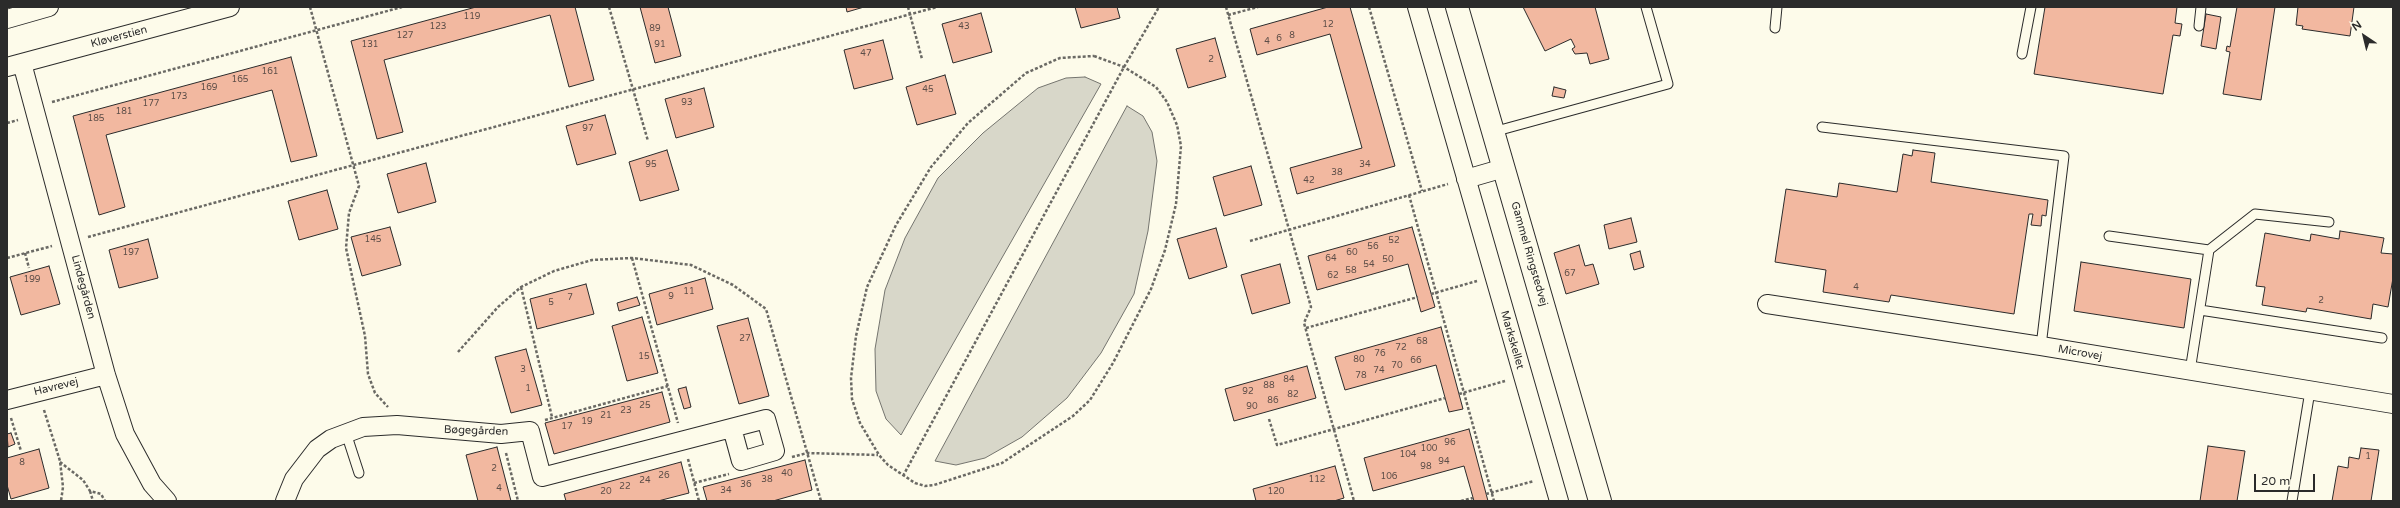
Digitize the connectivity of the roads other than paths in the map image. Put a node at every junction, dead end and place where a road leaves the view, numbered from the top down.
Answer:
1 (49, 7) edge
2 (230, 7) edge
3 (1417, 7) edge
4 (1456, 7) edge
5 (1646, 7) edge
6 (1777, 7) edge
7 (2031, 7) edge
8 (2201, 7) edge
9 (7, 19) edge
10 (2199, 26) dead end
11 (1775, 28) dead end
12 (2022, 54) dead end
13 (14, 65) edge
14 (1822, 127) dead end
15 (1493, 132) junction
16 (1504, 168) junction
17 (1466, 179) junction
18 (2329, 222) dead end
19 (2109, 236) dead end
20 (2210, 250) junction
21 (1767, 304) dead end
22 (2200, 310) junction
23 (2382, 338) dead end
24 (2041, 346) junction
25 (2190, 371) junction
26 (106, 375) junction
27 (2310, 391) junction
28 (2393, 404) edge
29 (8, 405) edge
30 (732, 428) dead end
31 (346, 433) junction
32 (359, 473) dead end
33 (167, 501) edge
34 (285, 501) edge
35 (1559, 501) edge
36 (1600, 501) edge
37 (2292, 501) edge

1 - 9 street
2 - 13 street, Kløverstien
3 - 17 street, Markskellet
4 - 15 street, Gammel Ringstedvej
5 - 15 lane
6 - 11 lane
7 - 12 lane
8 - 10 lane
13 - 26 street, Lindegården
14 - 24 lane
15 - 16 street, Gammel Ringstedvej
16 - 17 street
16 - 36 street, Gammel Ringstedvej
17 - 35 street, Markskellet
18 - 20 lane
19 - 20 lane
20 - 22 lane
21 - 24 street, Microvej
22 - 23 lane
22 - 25 lane
24 - 25 street, Microvej
25 - 27 street, Microvej
26 - 29 street, Havrevej
26 - 33 street, Lindegården
27 - 28 street, Microvej
27 - 37 lane
30 - 31 street, Bøgegården
31 - 32 lane
31 - 34 street, Bøgegården

